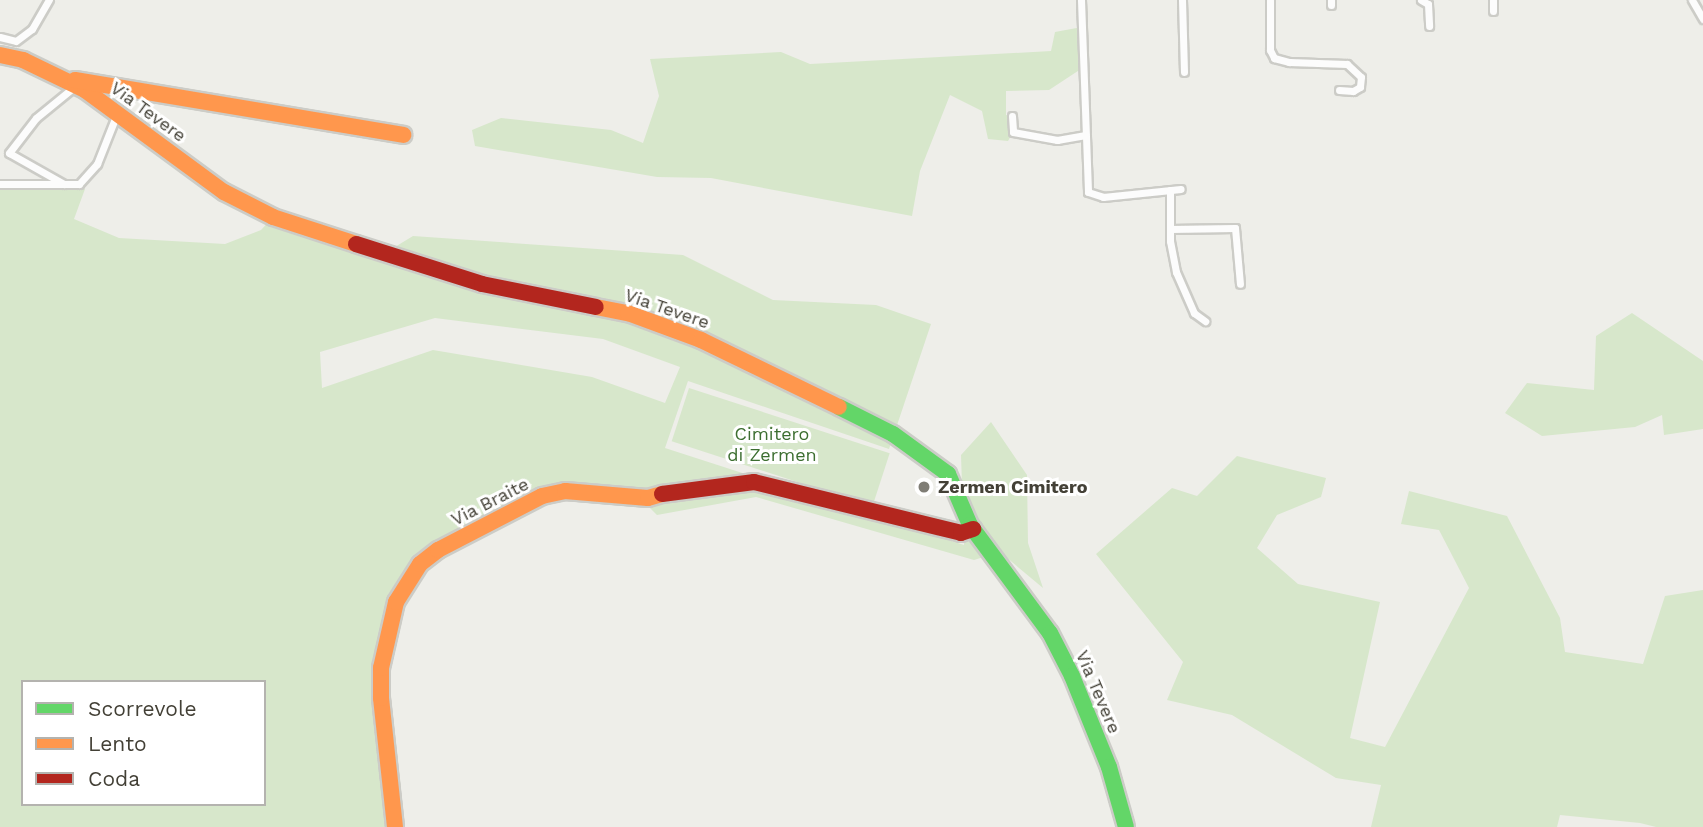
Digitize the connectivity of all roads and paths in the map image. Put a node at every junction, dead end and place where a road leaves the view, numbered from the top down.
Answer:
1 (49, 0) edge
2 (1082, 0) edge
3 (1182, 0) edge
4 (1270, 0) edge
5 (1421, 0) edge
6 (1493, 0) edge
7 (1692, 0) edge
8 (1493, 12) dead end
9 (1703, 19) edge
10 (1429, 26) dead end
11 (0, 37) edge
12 (0, 55) edge
13 (1184, 72) dead end
14 (60, 78) junction
15 (75, 86) junction
16 (1339, 90) dead end
17 (118, 112) junction
18 (1012, 116) dead end
19 (403, 135) dead end
20 (1086, 135) junction
21 (0, 184) edge
22 (64, 184) junction
23 (1181, 189) dead end
24 (1170, 190) junction
25 (1170, 229) junction
26 (1240, 284) dead end
27 (1205, 321) dead end
28 (973, 529) junction
29 (395, 827) edge
30 (1126, 827) edge

1 - 11 lane
2 - 20 lane
3 - 13 lane
4 - 16 lane
5 - 10 lane
6 - 8 lane
7 - 9 lane
12 - 14 main road, Via Tevere
14 - 15 main road, Via Tevere
14 - 19 main road
15 - 17 main road, Via Tevere
15 - 22 lane
17 - 22 lane
17 - 28 main road, Via Tevere
18 - 20 lane
20 - 24 lane
21 - 22 lane
23 - 24 lane
24 - 25 lane
25 - 26 lane
25 - 27 lane
28 - 29 main road, Via Braite
28 - 30 main road, Via Tevere

